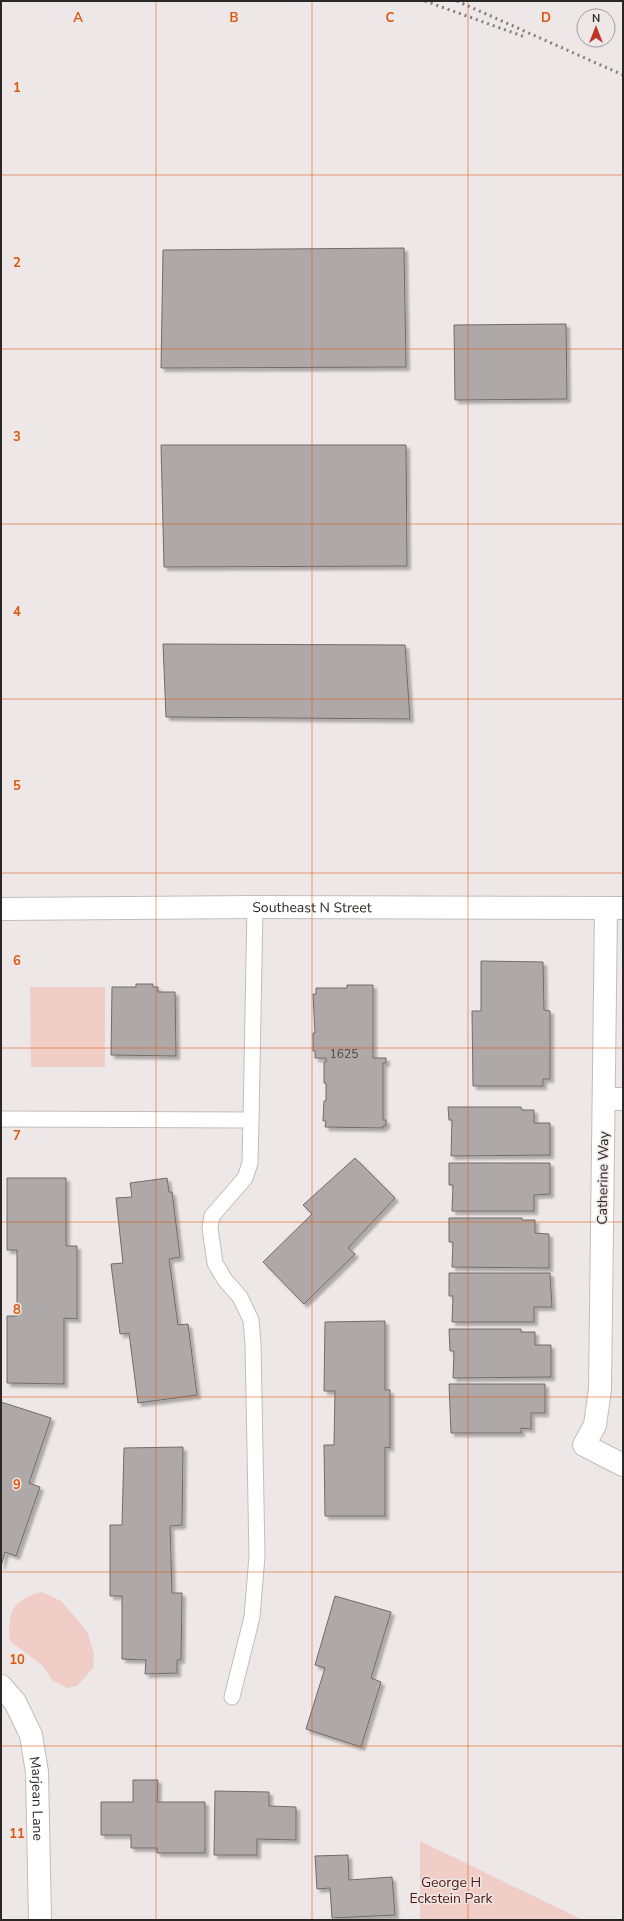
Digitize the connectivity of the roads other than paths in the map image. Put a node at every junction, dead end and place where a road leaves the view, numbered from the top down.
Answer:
1 (255, 907) junction
2 (615, 908) edge
3 (1, 910) edge
4 (614, 1099) edge
5 (1, 1120) edge
6 (251, 1120) junction
7 (623, 1465) edge
8 (1, 1686) edge
9 (232, 1697) dead end
10 (40, 1920) edge

1 - 2 street, Southeast N Street
1 - 3 street, Southeast N Street
1 - 6 lane
2 - 4 street, Catherine Way
4 - 7 street, Catherine Way
5 - 6 lane
6 - 9 lane
8 - 10 street, Marjean Lane

